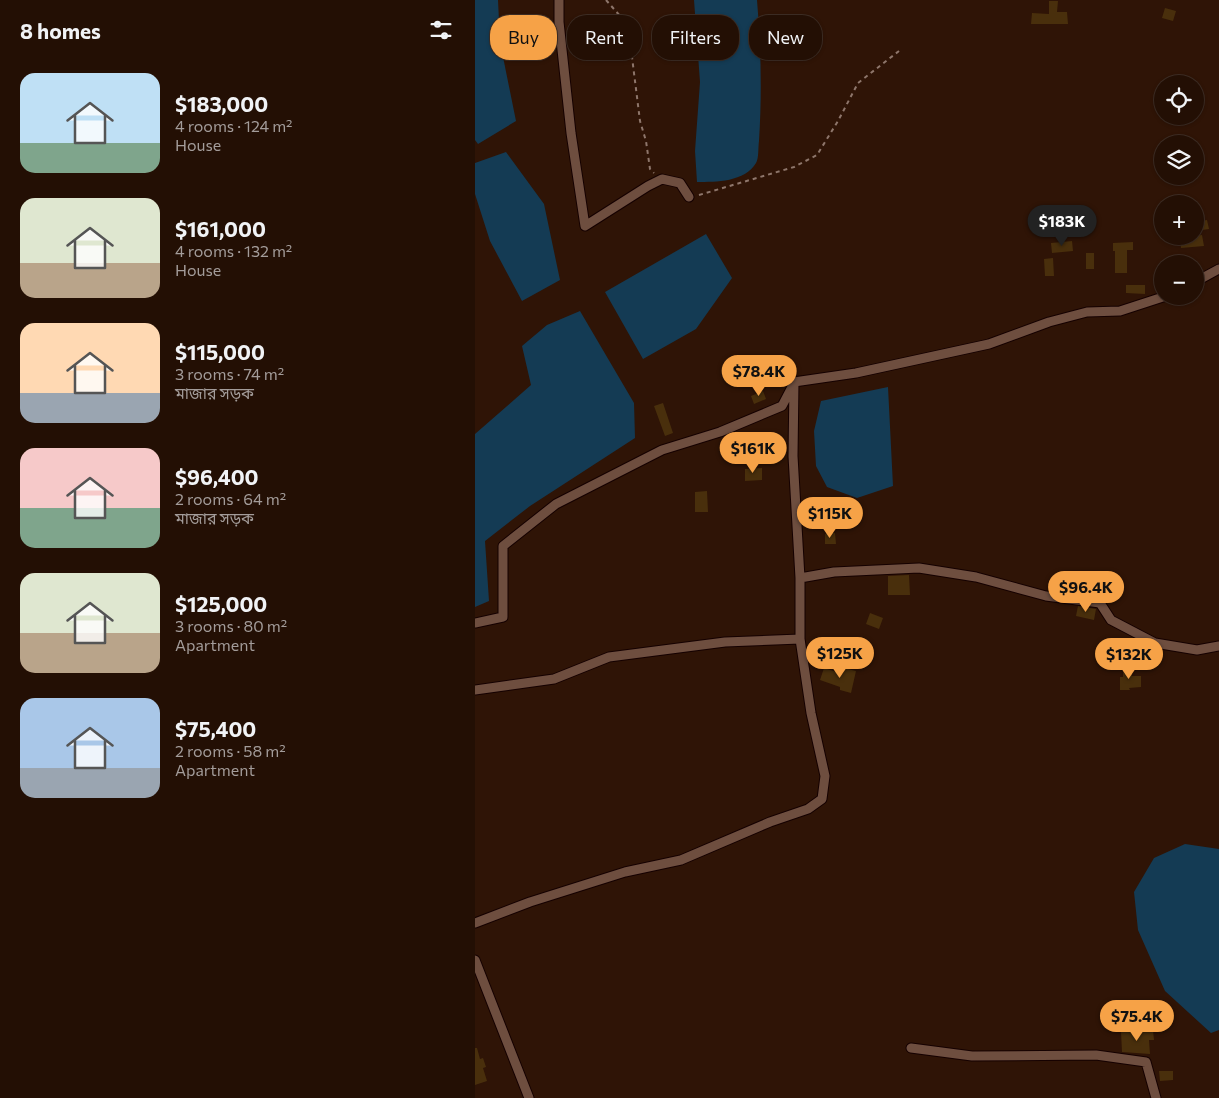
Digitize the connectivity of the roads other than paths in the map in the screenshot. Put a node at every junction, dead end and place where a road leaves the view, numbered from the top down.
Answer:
1 (559, 0) edge
2 (689, 197) road end
3 (1219, 270) edge
4 (1204, 278) edge
5 (1154, 300) edge
6 (794, 382) junction
7 (800, 578) junction
8 (475, 623) edge
9 (800, 640) junction
10 (1219, 646) edge
11 (475, 690) edge
12 (475, 923) edge
13 (475, 960) edge
14 (911, 1048) dead end
15 (529, 1098) edge
16 (1156, 1098) edge

1 - 2 street
3 - 4 street
5 - 6 street
6 - 7 street
6 - 8 street
7 - 9 street
7 - 10 street
9 - 11 street
9 - 12 street
13 - 15 street
14 - 16 street

